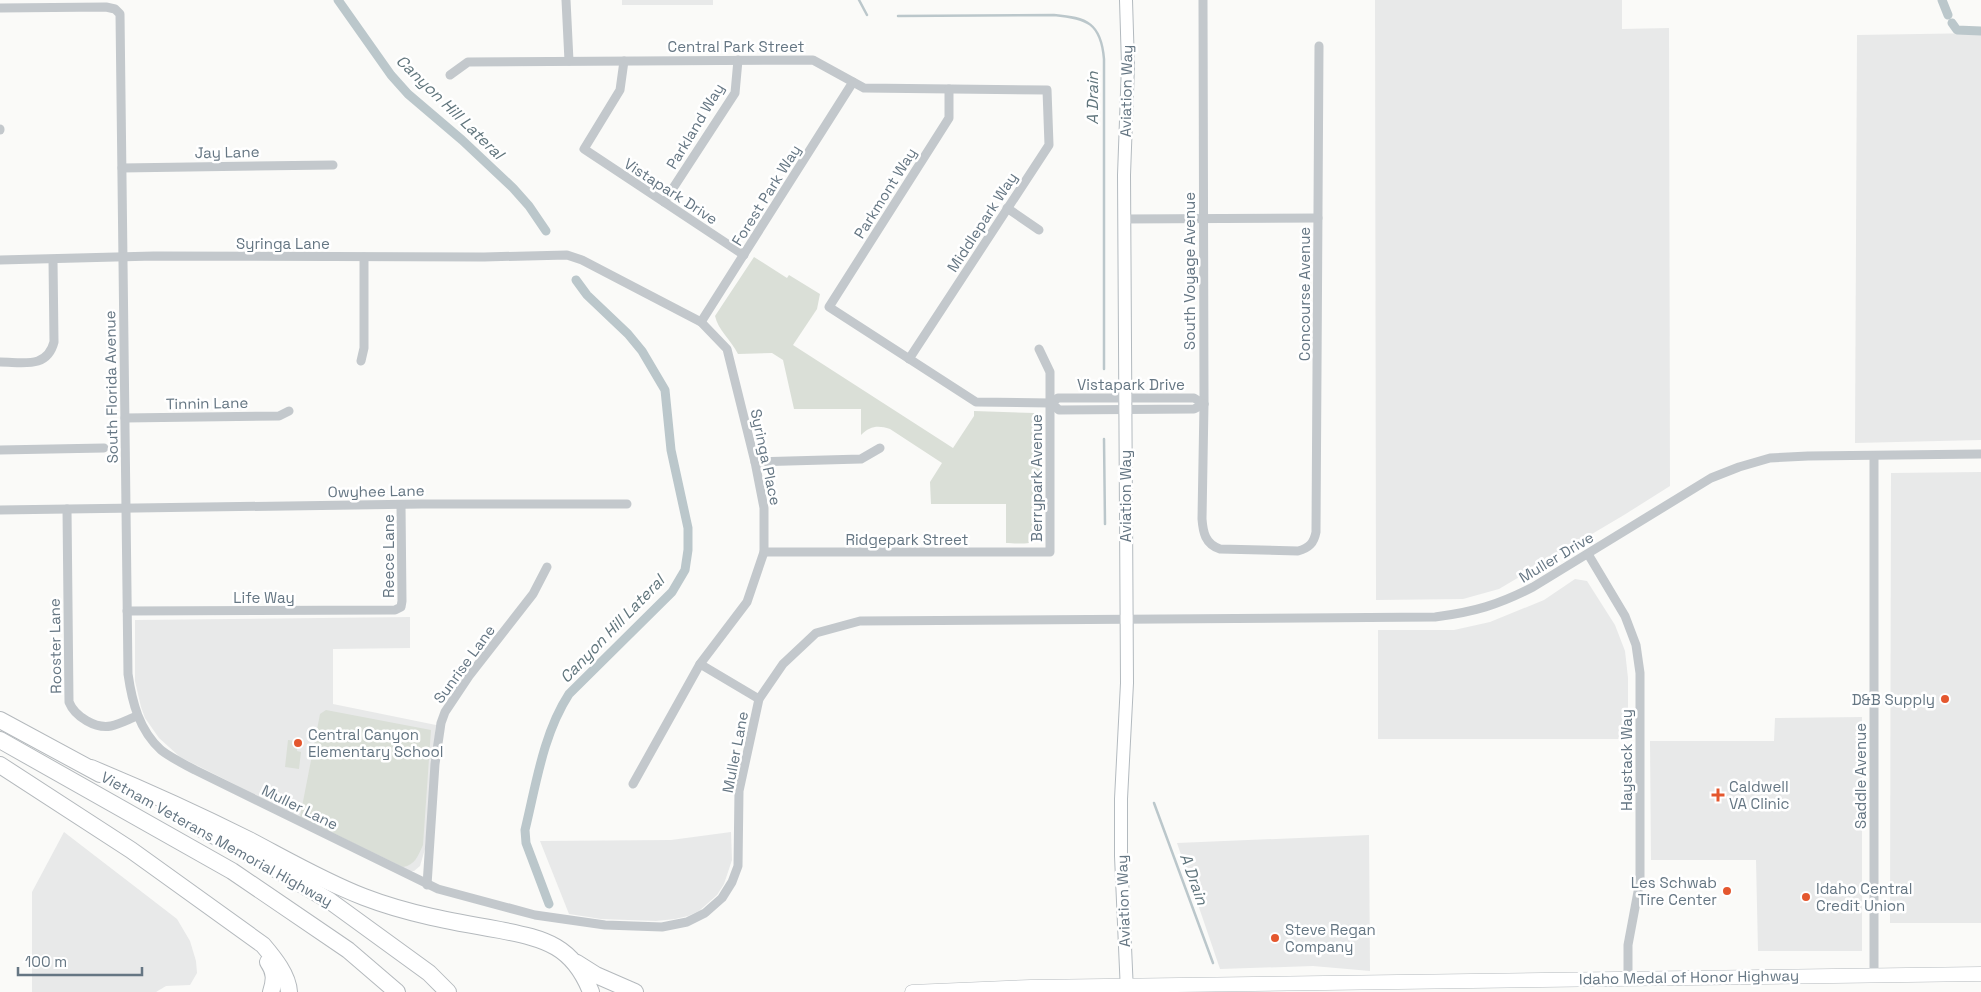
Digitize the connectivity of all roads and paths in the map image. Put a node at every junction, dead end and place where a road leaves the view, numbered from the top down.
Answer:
1 (566, 0) edge
2 (1126, 0) edge
3 (1203, 0) edge
4 (52, 4) edge
5 (0, 8) edge
6 (1319, 46) dead end
7 (738, 60) junction
8 (569, 61) junction
9 (624, 61) junction
10 (450, 75) dead end
11 (853, 82) junction
12 (949, 89) junction
13 (1046, 90) joint
14 (333, 165) dead end
15 (122, 168) junction
16 (664, 202) junction
17 (1007, 208) junction
18 (1202, 218) junction
19 (1318, 218) junction
20 (1124, 219) junction
21 (1039, 230) dead end
22 (566, 254) joint
23 (744, 255) junction
24 (364, 257) junction
25 (122, 258) junction
26 (0, 260) edge
27 (53, 260) junction
28 (829, 307) joint
29 (701, 322) junction
30 (1039, 349) dead end
31 (909, 359) junction
32 (361, 361) dead end
33 (0, 362) edge
34 (1051, 403) junction
35 (1125, 403) junction
36 (1204, 404) junction
37 (289, 412) dead end
38 (125, 418) junction
39 (104, 448) dead end
40 (880, 448) dead end
41 (0, 450) edge
42 (1981, 454) edge
43 (1874, 456) junction
44 (755, 462) junction
45 (627, 504) dead end
46 (402, 505) junction
47 (67, 509) junction
48 (126, 509) junction
49 (0, 510) edge
50 (1207, 541) joint
51 (764, 552) junction
52 (1050, 552) joint
53 (1588, 554) junction
54 (547, 566) dead end
55 (401, 607) joint
56 (127, 611) junction
57 (1127, 619) junction
58 (700, 664) junction
59 (760, 699) junction
60 (137, 716) junction
61 (0, 720) edge
62 (0, 740) edge
63 (162, 751) joint
64 (0, 765) edge
65 (91, 768) junction
66 (633, 784) dead end
67 (427, 884) junction
68 (232, 924) junction
69 (574, 960) junction
70 (1981, 974) edge
71 (1874, 975) junction
72 (1628, 978) junction
73 (1547, 986) edge
74 (1127, 989) edge
75 (951, 991) edge
76 (271, 992) edge
77 (289, 992) edge
78 (397, 992) edge
79 (448, 992) edge
80 (591, 992) edge
81 (635, 992) edge
82 (912, 992) edge

1 - 8 street
2 - 20 street, Aviation Way
3 - 18 street, South Voyage Avenue
4 - 5 street
4 - 15 street, South Florida Avenue
6 - 19 street, Concourse Avenue
7 - 9 street, Central Park Street
7 - 11 street, Central Park Street
7 - 16 street, Parkland Way
8 - 9 street, Central Park Street
8 - 10 street, Central Park Street
9 - 16 street, Vistapark Drive
11 - 12 street, Central Park Street
11 - 23 street, Forest Park Way
12 - 13 street, Central Park Street
12 - 28 street, Parkmont Way
13 - 17 street, Middlepark Way
14 - 15 street, Jay Lane
15 - 25 street, South Florida Avenue
16 - 23 street, Vistapark Drive
17 - 21 street
17 - 31 street, Middlepark Way
18 - 19 street
18 - 20 street
18 - 36 street, South Voyage Avenue
19 - 50 street, Concourse Avenue
20 - 35 street, Aviation Way
22 - 24 street, Syringa Lane
22 - 29 street, Syringa Place
23 - 29 street, Forest Park Way
24 - 25 street, Syringa Lane
24 - 32 street
25 - 27 street, Syringa Lane
25 - 38 street, South Florida Avenue
26 - 27 street, Syringa Lane
27 - 33 street
28 - 31 street, Vistapark Drive
29 - 44 street, Syringa Place
30 - 34 street, Berrypark Avenue
31 - 34 street, Vistapark Drive
34 - 35 street, Vistapark Drive
34 - 52 street, Berrypark Avenue
35 - 36 street, Vistapark Drive
35 - 57 street, Aviation Way
36 - 50 street, South Voyage Avenue
37 - 38 street, Tinnin Lane
38 - 48 street, South Florida Avenue
39 - 41 street
40 - 44 street
42 - 43 street, Muller Drive
43 - 53 street, Muller Drive
43 - 71 street, Saddle Avenue
44 - 51 street, Syringa Place
45 - 46 street, Owyhee Lane
46 - 48 street, Owyhee Lane
46 - 55 street, Reece Lane
47 - 48 street, Owyhee Lane
47 - 49 street, Owyhee Lane
47 - 60 street, Rooster Lane
48 - 56 street, South Florida Avenue
51 - 52 street, Ridgepark Street
51 - 58 street, Syringa Place
53 - 57 street, Muller Drive
53 - 72 street, Haystack Way
54 - 67 street, Sunrise Lane
55 - 56 street, Life Way
56 - 60 street, South Florida Avenue
57 - 59 street, Muller Lane
57 - 74 street, Aviation Way
58 - 59 street
58 - 66 street, Syringa Place
59 - 67 street, Muller Lane
60 - 63 street, South Florida Avenue
61 - 65 highway, Vietnam Veterans Memorial Highway
62 - 78 highway, Vietnam Veterans Memorial Highway
63 - 67 street, Muller Lane
64 - 68 highway
65 - 69 highway
65 - 79 highway, Vietnam Veterans Memorial Highway
68 - 76 highway
68 - 77 highway
69 - 80 highway
69 - 81 highway
70 - 71 main road, Idaho Medal of Honor Highway
71 - 72 main road, Idaho Medal of Honor Highway
72 - 73 main road, Idaho Medal of Honor Highway
73 - 74 main road, Idaho Medal of Honor Highway
74 - 75 main road, Idaho Medal of Honor Highway
75 - 82 main road, Idaho Medal of Honor Highway

